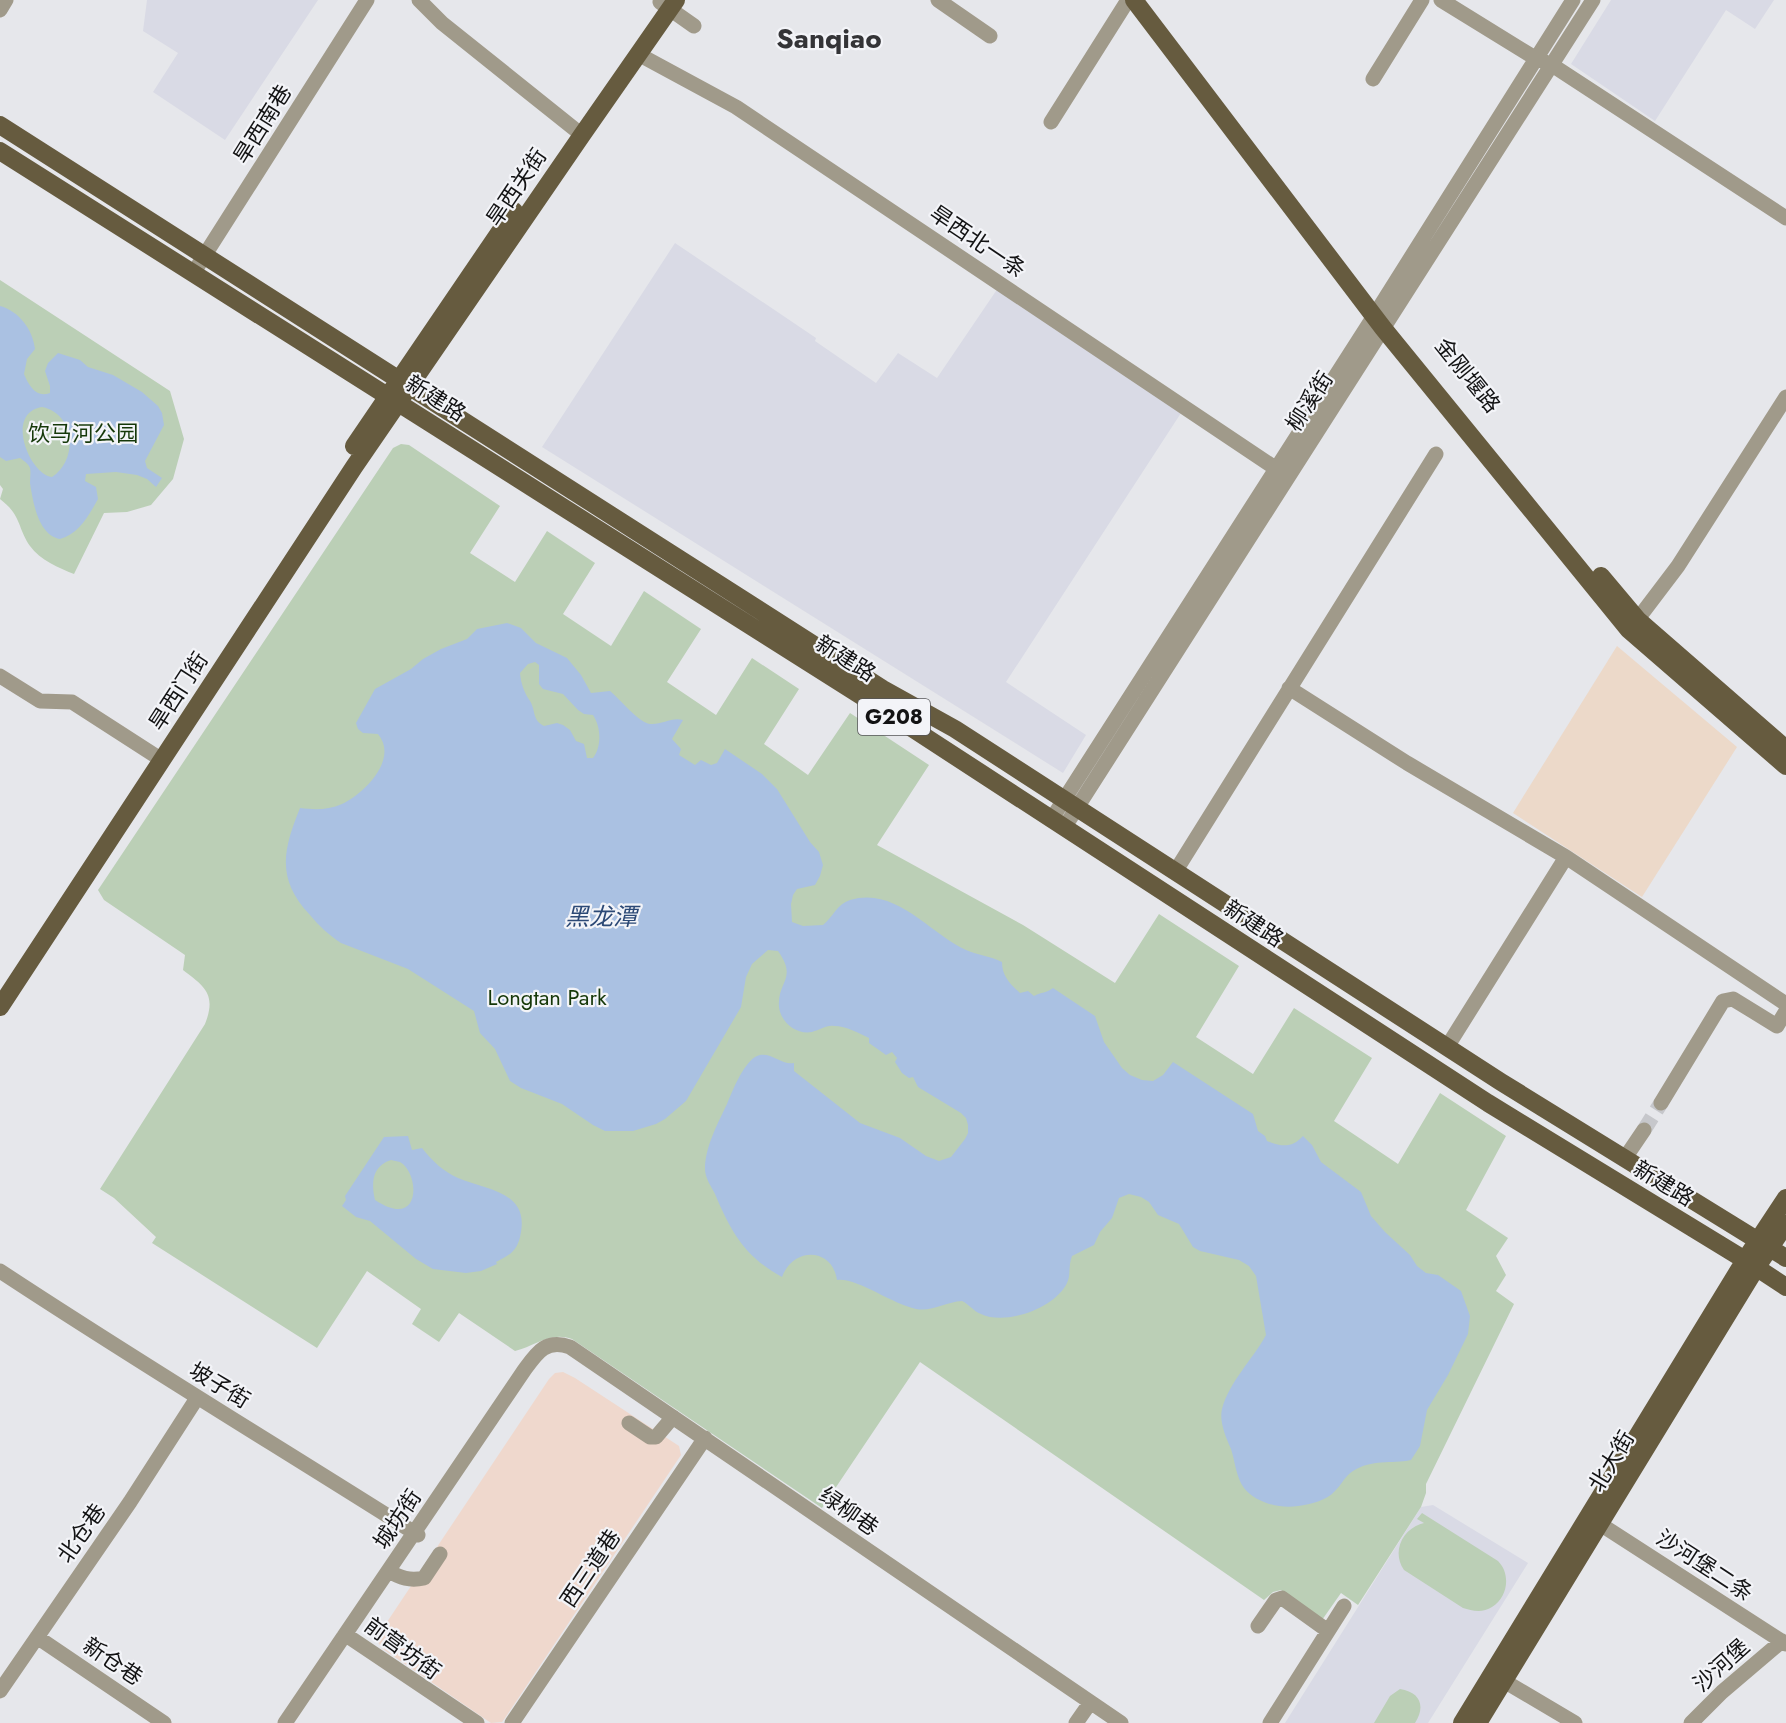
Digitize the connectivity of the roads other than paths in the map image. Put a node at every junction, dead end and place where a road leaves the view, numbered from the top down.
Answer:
1 (6, 0) edge
2 (368, 0) edge
3 (419, 0) edge
4 (938, 0) edge
5 (1128, 0) edge
6 (1134, 0) edge
7 (1148, 0) edge
8 (1422, 0) edge
9 (1441, 0) edge
10 (1572, 0) edge
11 (1593, 0) edge
12 (667, 3) edge
13 (0, 10) edge
14 (694, 26) dead end
15 (990, 36) dead end
16 (638, 54) junction
17 (1535, 58) junction
18 (1551, 65) junction
19 (1373, 79) dead end
20 (1051, 122) dead end
21 (0, 125) edge
22 (577, 131) junction
23 (0, 151) edge
24 (1786, 218) edge
25 (204, 256) junction
26 (194, 272) junction
27 (1382, 317) junction
28 (397, 391) junction
29 (1785, 400) edge
30 (1436, 454) dead end
31 (1282, 472) junction
32 (1633, 625) junction
33 (0, 675) edge
34 (1289, 688) junction
35 (1786, 748) edge
36 (157, 756) junction
37 (1786, 766) edge
38 (1070, 804) junction
39 (1057, 824) junction
40 (1566, 857) junction
41 (1175, 872) junction
42 (0, 987) edge
43 (1786, 1004) edge
44 (0, 1007) edge
45 (1786, 1011) edge
46 (1447, 1047) junction
47 (1660, 1103) tunnel mouth
48 (1644, 1130) tunnel mouth
49 (1625, 1158) junction
50 (1786, 1198) edge
51 (1786, 1224) edge
52 (1771, 1249) edge
53 (1751, 1264) junction
54 (0, 1271) edge
55 (0, 1278) edge
56 (1786, 1287) edge
57 (552, 1348) joint
58 (195, 1401) junction
59 (671, 1419) junction
60 (629, 1423) dead end
61 (705, 1442) junction
62 (1600, 1524) junction
63 (415, 1537) junction
64 (440, 1554) dead end
65 (390, 1572) junction
66 (1344, 1606) dead end
67 (1257, 1626) dead end
68 (1328, 1632) junction
69 (36, 1636) junction
70 (347, 1638) junction
71 (1784, 1642) edge
72 (1504, 1681) junction
73 (0, 1691) edge
74 (1089, 1706) junction
75 (164, 1723) edge
76 (285, 1723) edge
77 (290, 1723) edge
78 (470, 1723) edge
79 (477, 1723) edge
80 (512, 1723) edge
81 (518, 1723) edge
82 (1078, 1723) edge
83 (1109, 1723) edge
84 (1121, 1723) edge
85 (1270, 1723) edge
86 (1462, 1723) edge
87 (1478, 1723) edge
88 (1575, 1723) edge
89 (1691, 1723) edge

1 - 13 street
2 - 25 street, 旱西南巷
3 - 22 street
4 - 15 street
5 - 20 street
6 - 27 main road
7 - 27 main road
8 - 19 street
9 - 17 street
10 - 17 street, 柳溪街
11 - 18 street, 柳溪街
12 - 14 street
12 - 16 main road, 旱西关街
12 - 22 main road, 旱西关街
16 - 22 main road, 旱西关街
16 - 31 street, 旱西北一条
17 - 18 street
17 - 27 street, 柳溪街
18 - 24 street
18 - 27 street, 柳溪街
21 - 25 main road, 新建路 / G208
22 - 28 main road, 旱西关街
23 - 26 main road, 新建路 / G208
25 - 26 street, 旱西南巷
25 - 28 main road, 新建路 / G208
26 - 28 main road, 新建路 / G208
27 - 31 street, 柳溪街
27 - 32 main road
28 - 36 main road, 旱西门街
28 - 38 main road, 新建路 / G208
28 - 39 main road, 新建路 / G208
29 - 32 street
30 - 34 street
31 - 38 street, 柳溪街
32 - 35 main road
32 - 37 main road
33 - 36 street
34 - 40 street
34 - 41 street
36 - 42 main road, 旱西门街
36 - 44 main road, 旱西门街
38 - 39 street, 柳溪街
38 - 41 main road, 新建路 / G208
39 - 53 main road, 新建路 / G208
40 - 43 street
40 - 46 street
41 - 46 main road, 新建路 / G208
45 - 47 street
46 - 49 main road, 新建路 / G208
48 - 49 street
49 - 52 main road, 新建路 / G208
50 - 52 main road, 北大街
51 - 52 main road, 北大街
52 - 53 main road, 北大街
53 - 56 main road, 新建路 / G208
53 - 62 main road, 北大街
53 - 86 main road
54 - 58 street, 坡子街
55 - 58 street, 坡子街
57 - 59 street, 绿柳巷
57 - 63 street, 城坊街
58 - 63 street, 坡子街
58 - 69 street, 北仓巷
59 - 60 street
59 - 61 street, 绿柳巷
61 - 74 street, 绿柳巷
61 - 80 street, 西三道巷
61 - 81 street, 西三道巷
62 - 71 street, 沙河堡二条
62 - 72 main road, 北大街
63 - 65 street, 城坊街
64 - 65 street
65 - 70 street, 城坊街
66 - 68 street
67 - 68 street
68 - 85 street
69 - 73 street, 北仓巷
69 - 75 street, 新仓巷
70 - 76 street, 城坊街
70 - 77 street, 城坊街
70 - 78 street, 前营坊街
70 - 79 street, 前营坊街
71 - 89 street, 沙河堡
72 - 87 main road, 北大街
72 - 88 street
74 - 82 street
74 - 83 street, 绿柳巷
74 - 84 street, 绿柳巷

